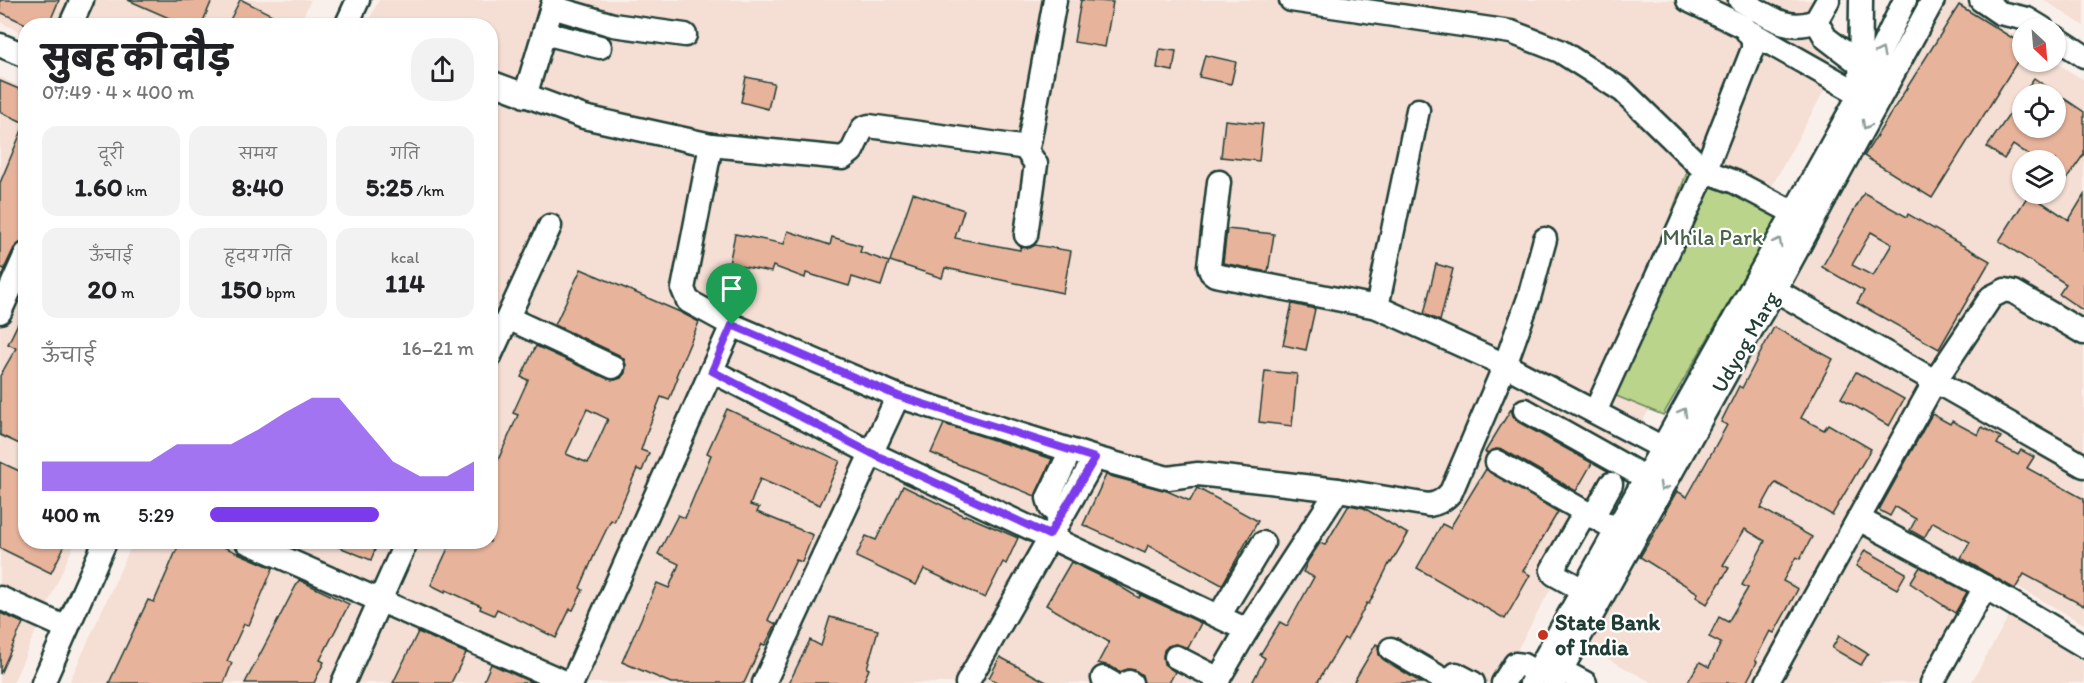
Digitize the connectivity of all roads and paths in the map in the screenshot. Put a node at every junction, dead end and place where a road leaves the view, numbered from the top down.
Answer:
1 (82, 0) edge
2 (358, 0) edge
3 (1055, 0) edge
4 (1291, 0) edge
5 (1688, 0) edge
6 (1740, 0) edge
7 (1828, 0) edge
8 (1861, 0) edge
9 (1905, 0) edge
10 (1933, 0) edge
11 (1981, 0) edge
12 (2015, 0) edge
13 (553, 4) edge
14 (74, 18) edge
15 (351, 18) edge
16 (2018, 18) edge
17 (2030, 18) edge
18 (1816, 21) junction
19 (1749, 32) junction
20 (544, 33) junction
21 (685, 35) dead end
22 (2066, 44) edge
23 (0, 45) edge
24 (600, 47) dead end
25 (18, 53) edge
26 (2084, 56) edge
27 (1860, 64) junction
28 (498, 86) edge
29 (1860, 94) junction
30 (525, 96) junction
31 (1418, 110) dead end
32 (711, 146) junction
33 (1024, 147) junction
34 (1705, 171) junction
35 (1219, 182) dead end
36 (1794, 213) junction
37 (550, 225) dead end
38 (1026, 235) dead end
39 (1545, 239) dead end
40 (18, 272) edge
41 (1775, 290) junction
42 (1377, 307) junction
43 (0, 312) edge
44 (508, 318) junction
45 (732, 325) junction
46 (2084, 333) edge
47 (498, 339) edge
48 (1505, 365) junction
49 (613, 367) dead end
50 (712, 371) junction
51 (1935, 381) junction
52 (898, 396) junction
53 (1524, 410) dead end
54 (1595, 412) junction
55 (1663, 448) junction
56 (871, 453) junction
57 (1095, 458) junction
58 (1497, 462) dead end
59 (1065, 463) dead end
60 (2084, 466) edge
61 (1646, 478) junction
62 (1338, 490) junction
63 (1631, 505) junction
64 (1583, 518) junction
65 (1859, 519) junction
66 (1055, 526) junction
67 (1615, 534) junction
68 (1263, 543) dead end
69 (102, 549) edge
70 (263, 549) edge
71 (403, 549) edge
72 (1984, 587) junction
73 (1583, 590) junction
74 (0, 598) edge
75 (379, 601) junction
76 (1209, 616) junction
77 (67, 628) junction
78 (1245, 633) junction
79 (2084, 646) edge
80 (1391, 649) dead end
81 (1176, 657) dead end
82 (1546, 674) edge
83 (1459, 680) edge
84 (1218, 681) edge
85 (42, 683) edge
86 (343, 683) edge
87 (567, 683) edge
88 (572, 683) edge
89 (764, 683) edge
90 (967, 683) edge
91 (1503, 683) edge
92 (1585, 683) edge
93 (1767, 683) edge
94 (1932, 683) edge

1 - 14 street
2 - 15 street
3 - 33 street
4 - 34 street
5 - 19 street
6 - 18 street
7 - 18 street
8 - 27 street
29 -> 9 street, Udyog Marg
10 -> 41 street, Udyog Marg
11 - 16 street
12 - 17 street
13 - 20 street
13 - 21 street
18 - 27 street
19 - 29 street
19 - 34 street
20 - 24 street
20 - 30 street
22 - 26 street
23 - 25 street
27 - 29 street
28 - 30 street
29 - 36 street, Udyog Marg
30 - 32 street
31 - 42 street
32 - 33 street
32 - 45 street
33 - 38 street
34 - 36 street
34 - 54 street
35 - 42 street
55 -> 36 street, Udyog Marg
37 - 44 street
39 - 48 street
40 - 43 street
41 - 51 street
41 -> 82 street, Udyog Marg
42 - 48 street
44 - 47 street
44 - 49 street
45 - 50 street
45 - 52 street
46 - 51 street
48 - 54 street
48 - 62 street
50 - 56 street
50 - 88 street
51 - 60 street
51 - 65 street
52 - 56 street
52 - 57 street
53 - 61 street
54 - 55 street
55 - 61 street, Udyog Marg
56 - 66 street
56 - 89 street
57 - 62 street
57 - 66 street
58 - 64 street
59 - 66 street
61 - 63 street, Udyog Marg
62 - 78 street
63 - 64 street
63 - 67 street, Udyog Marg
64 - 67 street
64 - 73 street
65 - 72 street
65 - 93 street
66 - 76 street
66 - 90 street
67 - 73 street, Udyog Marg
68 - 76 street
69 - 77 street
70 - 75 street
71 - 75 street
72 - 79 street
72 - 94 street
73 - 82 street, Udyog Marg
74 - 77 street
75 - 86 street
75 - 87 street
76 - 78 street
77 - 85 street
78 - 84 street
80 - 83 street
81 - 84 street
82 - 91 street
82 - 92 street

